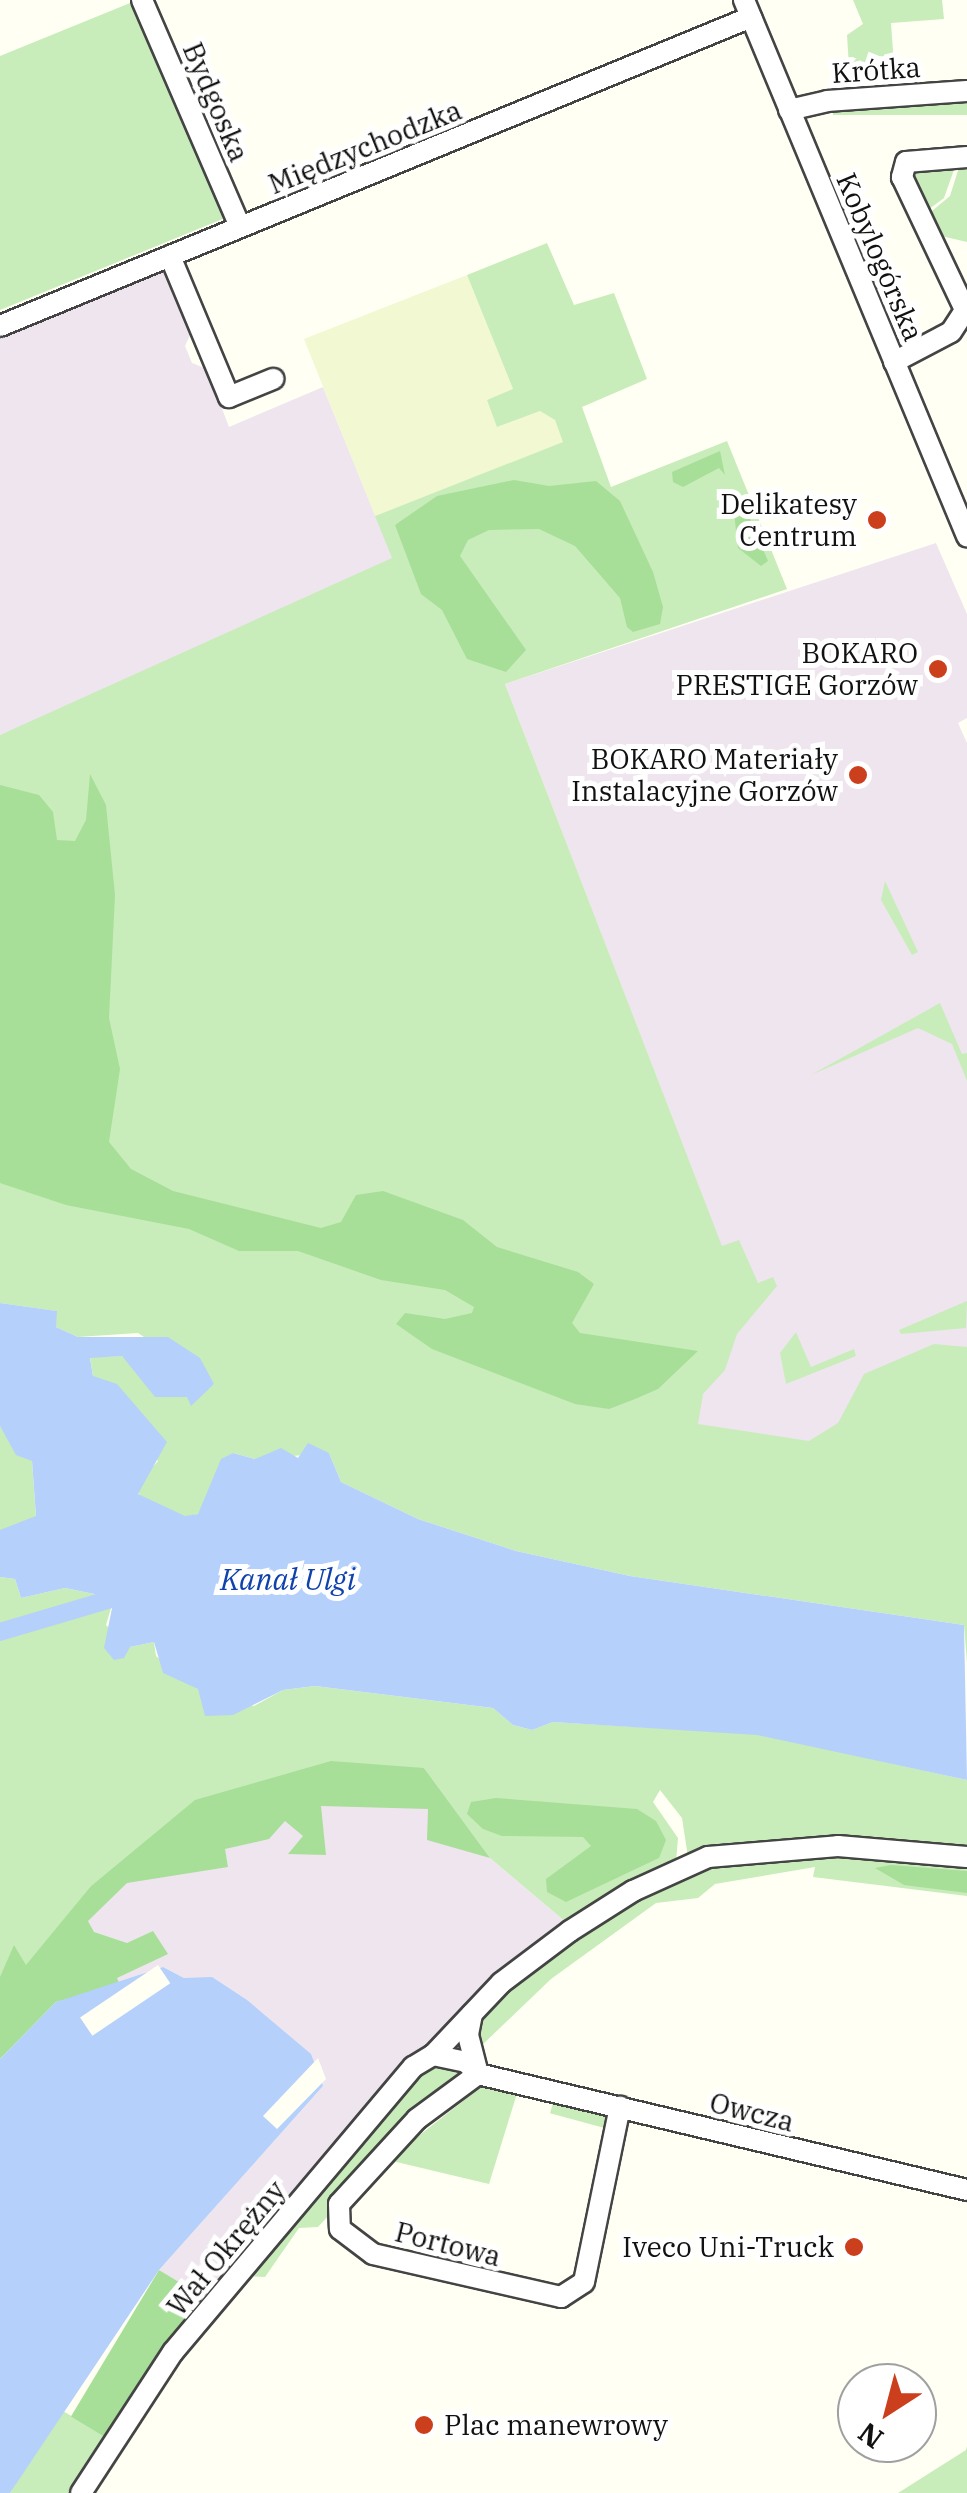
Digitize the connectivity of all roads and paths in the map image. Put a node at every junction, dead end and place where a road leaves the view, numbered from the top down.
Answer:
1 (142, 0) edge
2 (747, 9) edge
3 (967, 91) edge
4 (790, 110) junction
5 (967, 157) edge
6 (240, 226) junction
7 (170, 256) junction
8 (964, 314) edge
9 (0, 326) edge
10 (894, 362) junction
11 (272, 379) dead end
12 (967, 536) edge
13 (967, 1857) edge
14 (472, 2014) junction
15 (433, 2055) junction
16 (478, 2074) junction
17 (620, 2108) junction
18 (967, 2190) edge
19 (81, 2493) edge

1 - 6 street, Bydgoska
2 - 4 street, Kobylogórska
2 - 6 street, Międzychodzka
3 - 4 street, Krótka
4 - 10 street, Kobylogórska
5 - 8 street
6 - 7 street, Międzychodzka
7 - 9 street, Międzychodzka
7 - 11 street
8 - 10 street
10 - 12 street, Kobylogórska
13 - 14 street, Wał Okrężny
14 - 15 street, Wał Okrężny
14 - 16 street
15 - 16 street
15 - 19 street, Wał Okrężny
16 - 17 street, Owcza
16 - 17 street, Portowa
17 - 18 street, Owcza

